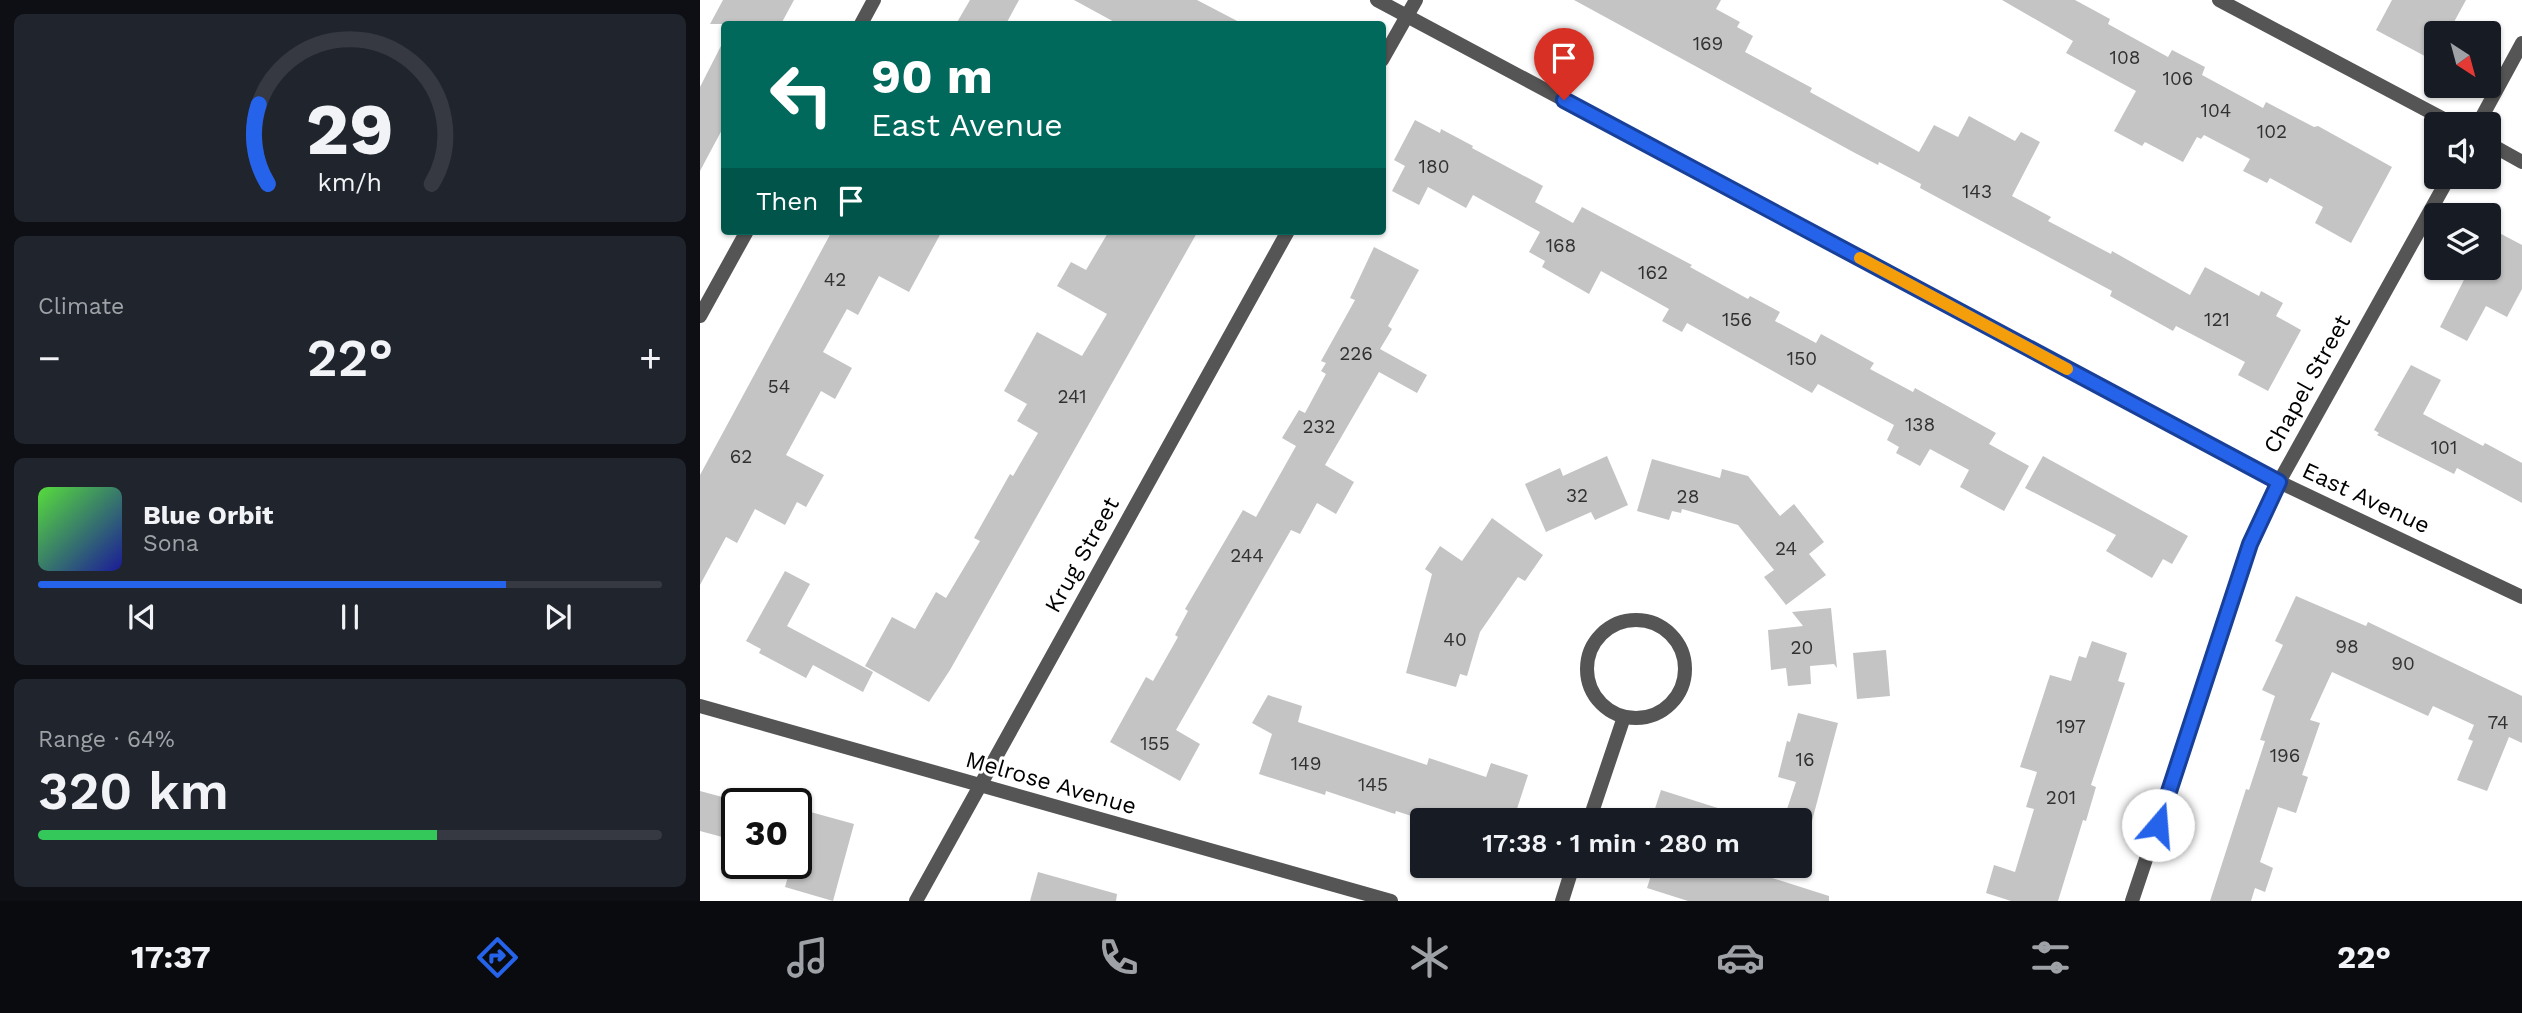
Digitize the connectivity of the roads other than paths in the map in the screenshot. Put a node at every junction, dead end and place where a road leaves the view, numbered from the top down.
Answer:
1 (874, 0) edge
2 (1377, 0) edge
3 (1416, 0) edge
4 (2219, 0) edge
5 (1407, 16) junction
6 (862, 21) edge
7 (2522, 43) edge
8 (1386, 53) edge
9 (2430, 112) edge
10 (2485, 112) edge
11 (2501, 151) edge
12 (2522, 162) edge
13 (2442, 189) edge
14 (745, 235) edge
15 (1286, 235) edge
16 (700, 316) edge
17 (2279, 482) junction
18 (2522, 597) edge
19 (700, 706) edge
20 (1624, 717) junction
21 (980, 786) junction
22 (1593, 808) edge
23 (1569, 878) edge
24 (916, 901) edge
25 (1391, 901) edge
26 (1562, 901) edge
27 (2132, 901) edge

1 - 6 street
2 - 5 street, East Avenue
3 - 5 street
4 - 9 street
5 - 8 street
5 - 17 street, East Avenue
7 - 10 street
11 - 12 street
13 - 17 street, Chapel Street
14 - 16 street
15 - 21 street, Krug Street
17 - 18 street, East Avenue
17 - 27 street, Chapel Street
19 - 21 street, Melrose Avenue
20 - 20 street
20 - 22 street
21 - 24 street, Krug Street
21 - 25 street, Melrose Avenue
23 - 26 street

